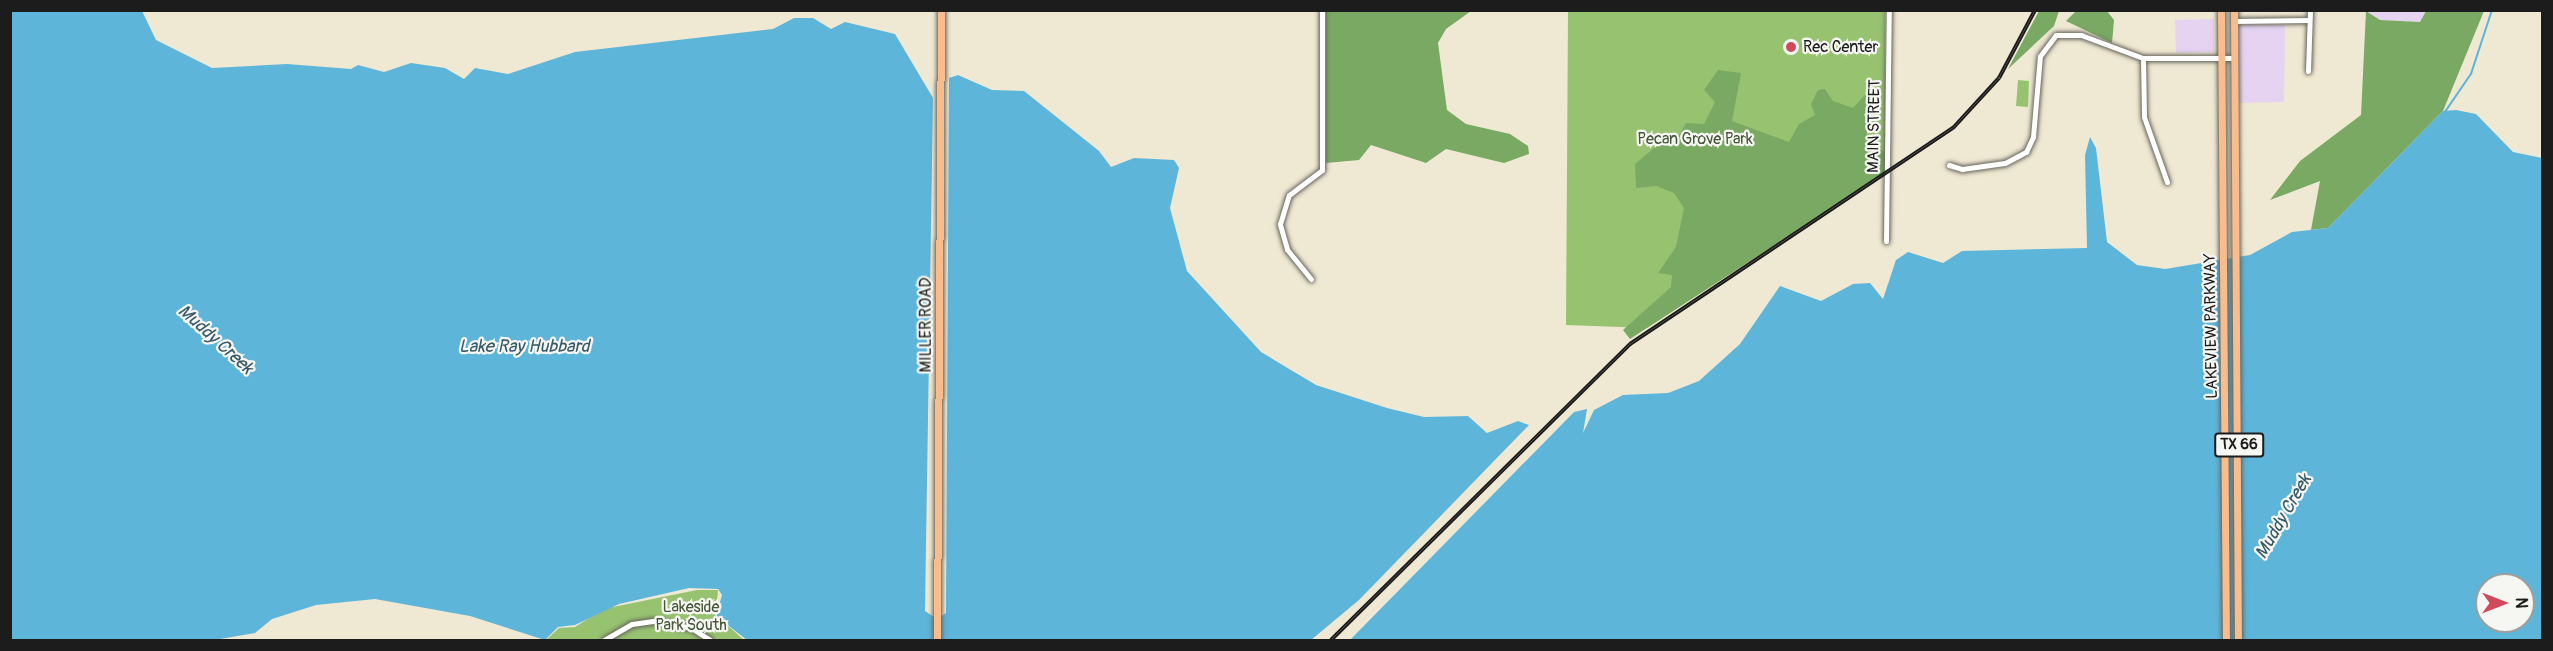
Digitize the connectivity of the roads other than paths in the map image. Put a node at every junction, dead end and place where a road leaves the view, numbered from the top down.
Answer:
1 (941, 10) edge
2 (1322, 10) edge
3 (1888, 10) edge
4 (2221, 10) edge
5 (2234, 10) edge
6 (2310, 10) edge
7 (2309, 20) junction
8 (2234, 21) junction
9 (2143, 58) junction
10 (2221, 58) junction
11 (2233, 58) junction
12 (2308, 71) dead end
13 (2221, 138) junction
14 (1949, 165) dead end
15 (2233, 173) junction
16 (2167, 182) dead end
17 (1886, 241) dead end
18 (1311, 279) dead end
19 (604, 640) edge
20 (710, 640) edge
21 (937, 640) edge
22 (2226, 640) edge
23 (2238, 640) edge

1 - 21 main road, MILLER ROAD
2 - 18 street
3 - 17 street, MAIN STREET
4 - 10 main road, LAKEVIEW PARKWAY / TX 66
5 - 8 main road, LAKEVIEW PARKWAY / TX 66
6 - 7 street
7 - 8 street
7 - 12 street
8 - 11 main road, LAKEVIEW PARKWAY / TX 66
9 - 10 street
9 - 14 street
9 - 16 street
10 - 11 street
10 - 13 main road, LAKEVIEW PARKWAY / TX 66
11 - 15 main road, LAKEVIEW PARKWAY / TX 66
13 - 15 main road
13 - 22 main road, LAKEVIEW PARKWAY / TX 66
15 - 23 main road, LAKEVIEW PARKWAY / TX 66
19 - 20 street

